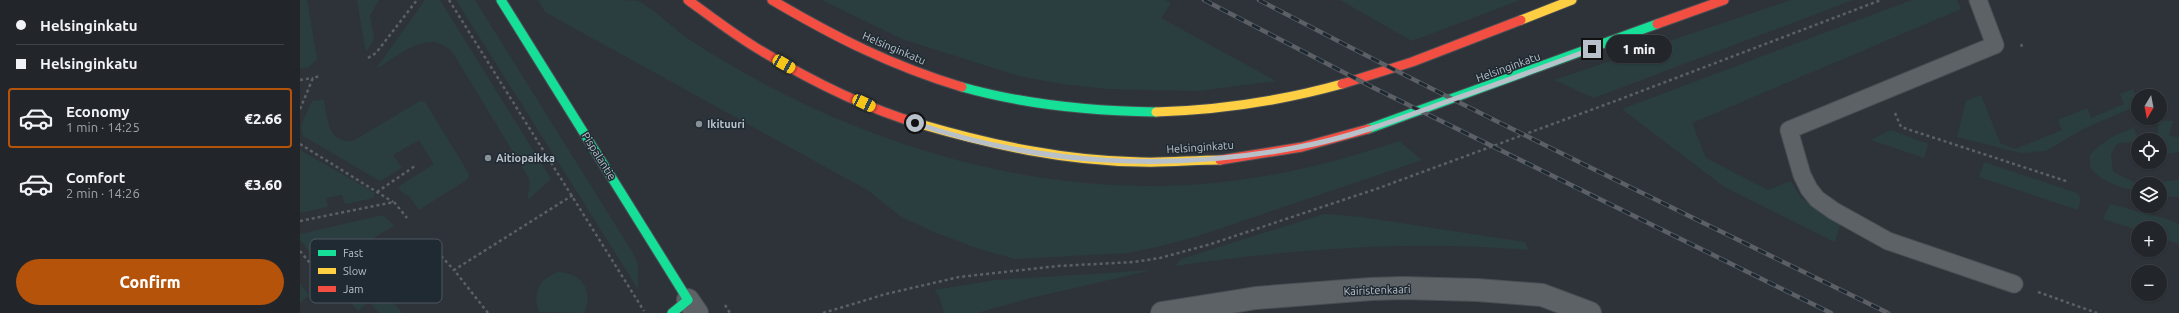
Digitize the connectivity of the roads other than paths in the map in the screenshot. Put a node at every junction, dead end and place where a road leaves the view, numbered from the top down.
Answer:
1 (501, 0) edge
2 (688, 0) edge
3 (772, 0) edge
4 (1572, 0) edge
5 (1724, 0) edge
6 (1978, 0) edge
7 (2014, 284) road end
8 (686, 308) edge
9 (1162, 313) edge
10 (1590, 313) edge

1 - 8 main road, Pispalantie
2 - 5 main road, Helsinginkatu
3 - 4 main road, Helsinginkatu
6 - 7 lane
9 - 10 street, Kairistenkaari

